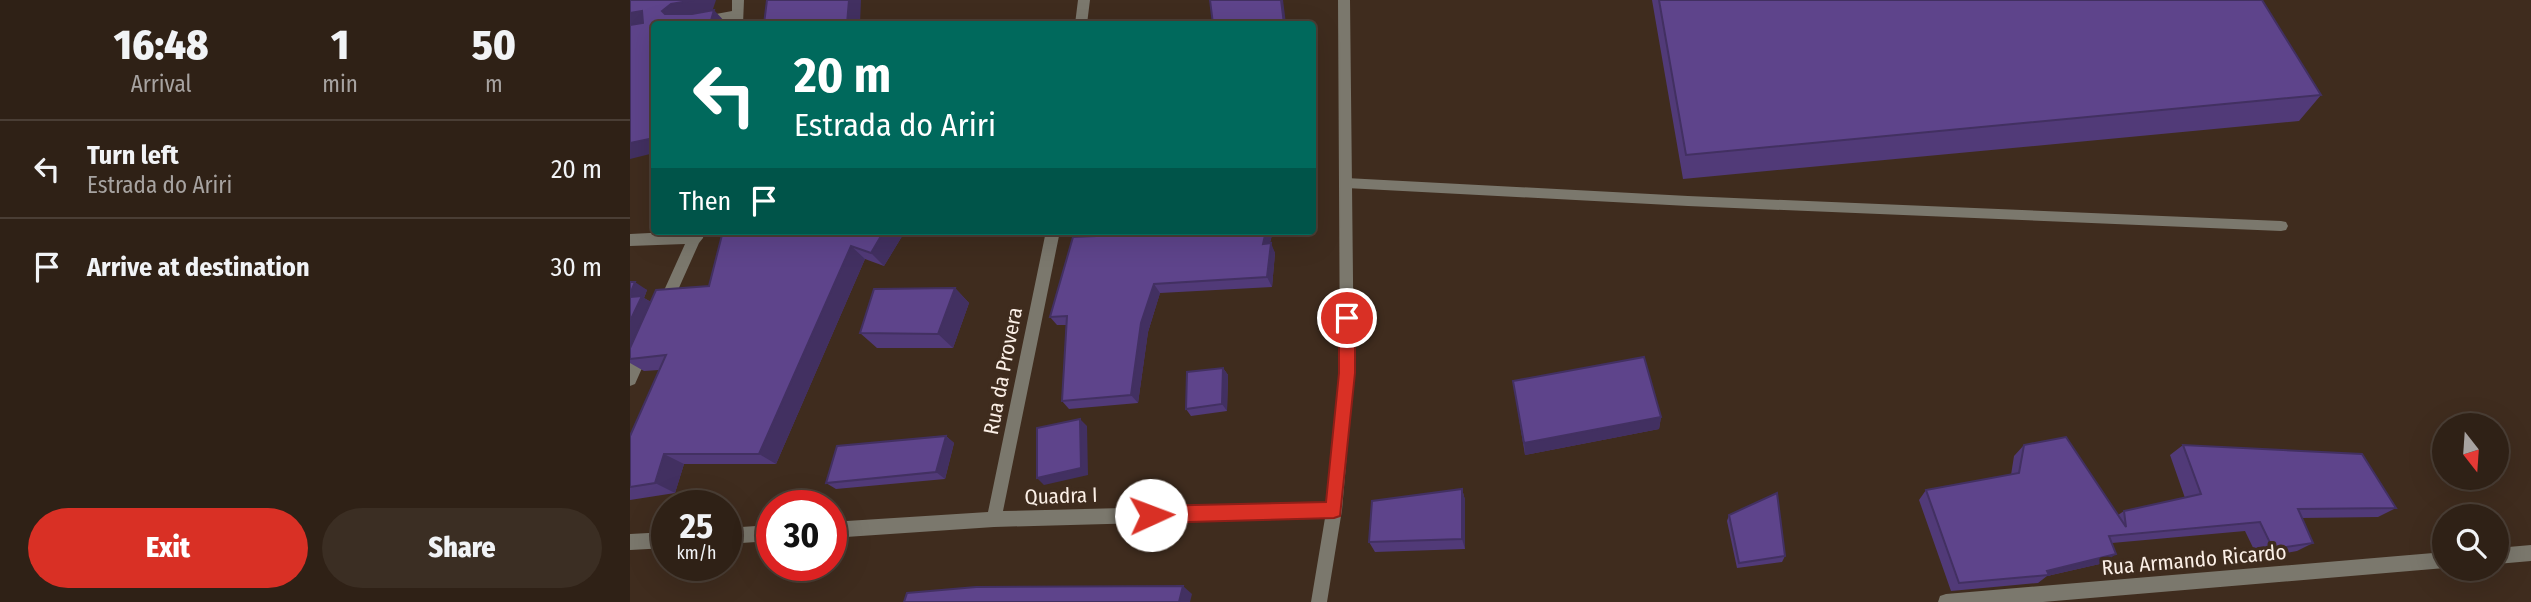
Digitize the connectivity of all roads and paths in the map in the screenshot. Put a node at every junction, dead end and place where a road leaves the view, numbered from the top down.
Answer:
1 (738, 0) edge
2 (1083, 0) edge
3 (1344, 0) edge
4 (738, 19) edge
5 (716, 21) edge
6 (1081, 21) edge
7 (1346, 183) junction
8 (2281, 226) dead end
9 (685, 235) edge
10 (696, 235) edge
11 (1052, 235) edge
12 (630, 240) edge
13 (630, 379) edge
14 (1334, 510) junction
15 (994, 519) junction
16 (847, 529) edge
17 (651, 541) edge
18 (630, 542) edge
19 (2531, 553) edge
20 (2509, 555) edge
21 (2432, 561) edge
22 (1319, 602) edge
23 (1325, 602) edge
24 (1947, 602) edge

1 - 4 street
2 - 6 street
3 - 7 street
4 - 5 street
7 - 8 street
7 - 14 street
9 - 12 street
10 - 13 street
11 - 15 street, Rua da Provera
14 - 15 street, Quadra I
14 - 22 street
15 - 16 street, Quadra I
17 - 18 street
19 - 20 street
21 - 24 street, Rua Armando Ricardo
22 - 23 street

